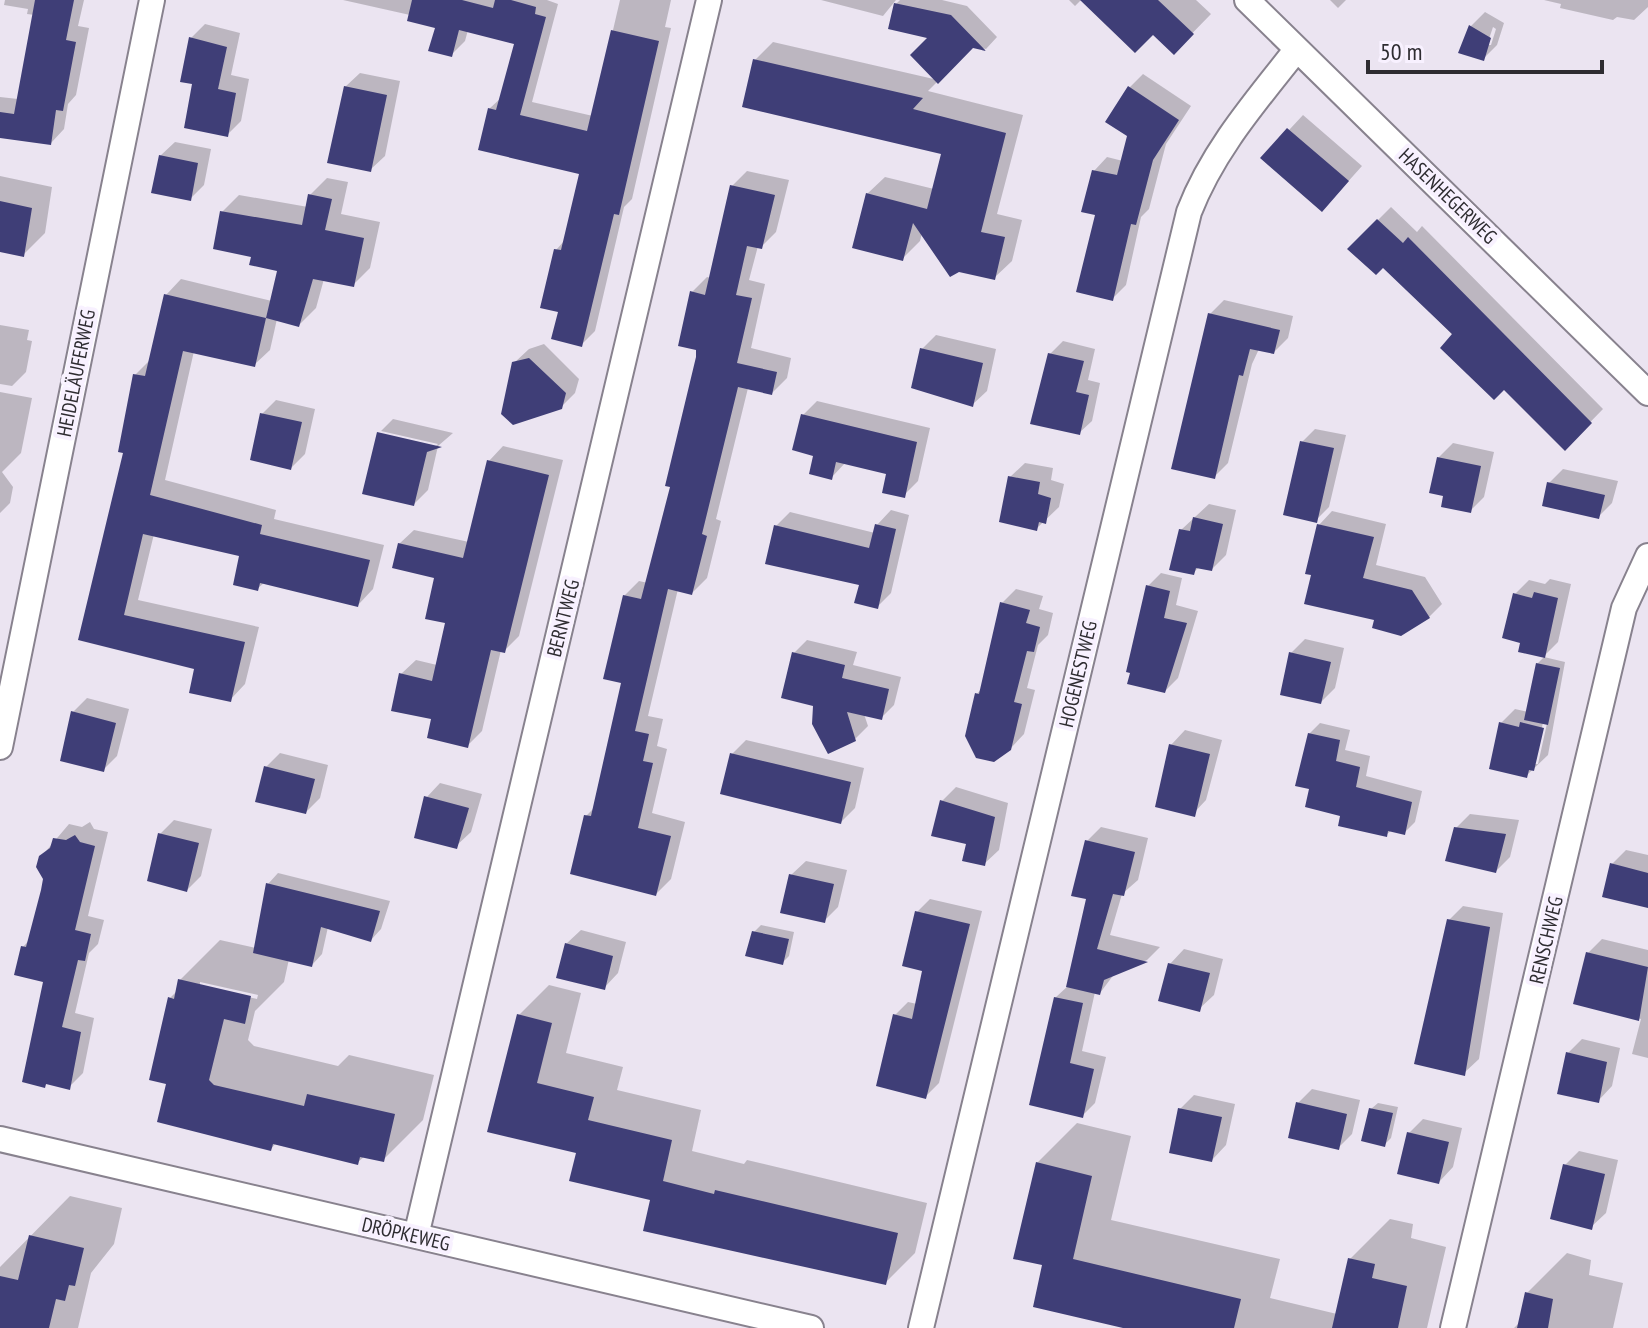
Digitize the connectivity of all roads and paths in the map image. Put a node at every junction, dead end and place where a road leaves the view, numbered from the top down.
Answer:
1 (152, 0) edge
2 (709, 0) edge
3 (1247, 0) edge
4 (1297, 49) junction
5 (1648, 393) edge
6 (1648, 556) edge
7 (0, 747) edge
8 (0, 1139) edge
9 (416, 1236) junction
10 (811, 1328) edge
11 (921, 1328) edge
12 (1453, 1328) edge

1 - 7 street, HEIDELÄUFERWEG
2 - 9 street, BERNTWEG
3 - 4 street, HASENHEGERWEG
4 - 5 street, HASENHEGERWEG
4 - 11 street, HOGENESTWEG
6 - 12 street, RENSCHWEG
8 - 9 street, DRÖPKEWEG
9 - 10 street, DRÖPKEWEG

